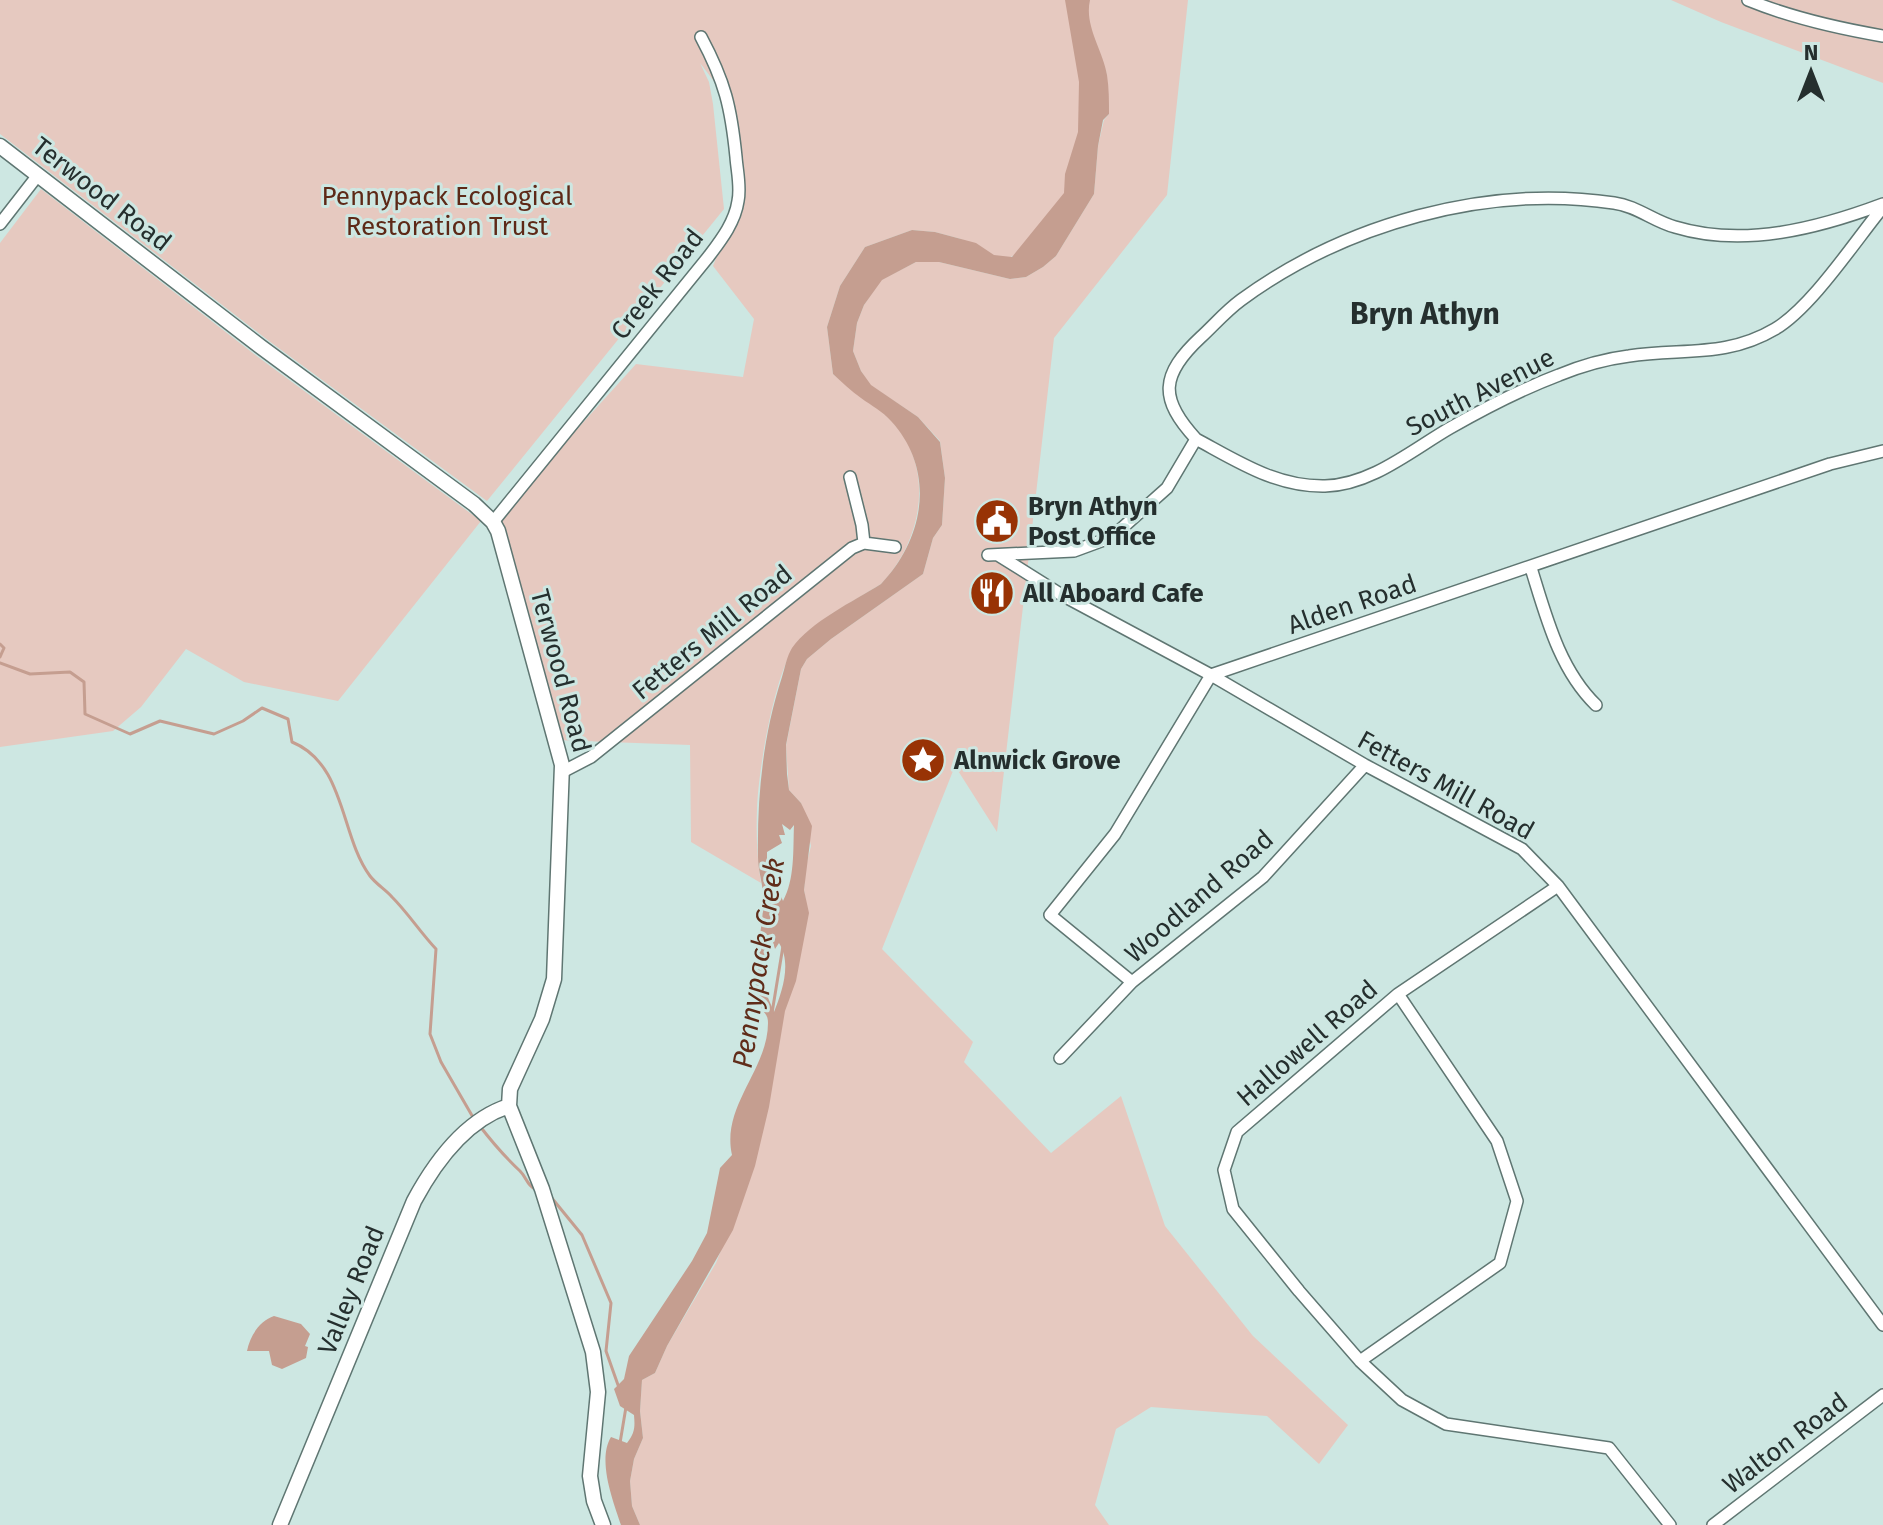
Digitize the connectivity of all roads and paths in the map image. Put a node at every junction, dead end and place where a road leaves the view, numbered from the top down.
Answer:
1 (1748, 0) edge
2 (1883, 36) edge
3 (701, 37) dead end
4 (0, 146) edge
5 (38, 175) junction
6 (1883, 205) edge
7 (0, 224) edge
8 (1196, 439) junction
9 (1883, 451) edge
10 (850, 477) dead end
11 (493, 522) junction
12 (864, 543) junction
13 (895, 547) dead end
14 (1531, 568) junction
15 (1211, 675) junction
16 (1596, 705) dead end
17 (1365, 765) junction
18 (562, 772) junction
19 (1558, 886) junction
20 (1132, 982) junction
21 (1398, 994) junction
22 (1060, 1058) dead end
23 (509, 1106) junction
24 (1883, 1325) edge
25 (1360, 1361) junction
26 (1883, 1395) edge
27 (280, 1525) edge
28 (603, 1525) edge
29 (1670, 1525) edge
30 (1713, 1525) edge

1 - 2 street
3 - 11 street, Creek Road
4 - 5 street, Terwood Road
5 - 7 street
5 - 11 street, Terwood Road
6 - 8 street, South Avenue
6 - 8 street
8 - 15 street, Fetters Mill Road
9 - 14 street, Alden Road
10 - 12 street
11 - 18 street, Terwood Road
12 - 13 street
12 - 18 street, Fetters Mill Road
14 - 15 street, Alden Road
14 - 16 street
15 - 17 street, Fetters Mill Road
15 - 20 street
17 - 19 street, Fetters Mill Road
17 - 20 street, Woodland Road
18 - 23 street, Terwood Road
19 - 21 street, Hallowell Road
19 - 24 street, Fetters Mill Road
20 - 22 street, Woodland Road
21 - 25 street
21 - 25 street, Hallowell Road
23 - 27 street, Valley Road
23 - 28 street
25 - 29 street, Hallowell Road
26 - 30 street, Walton Road

